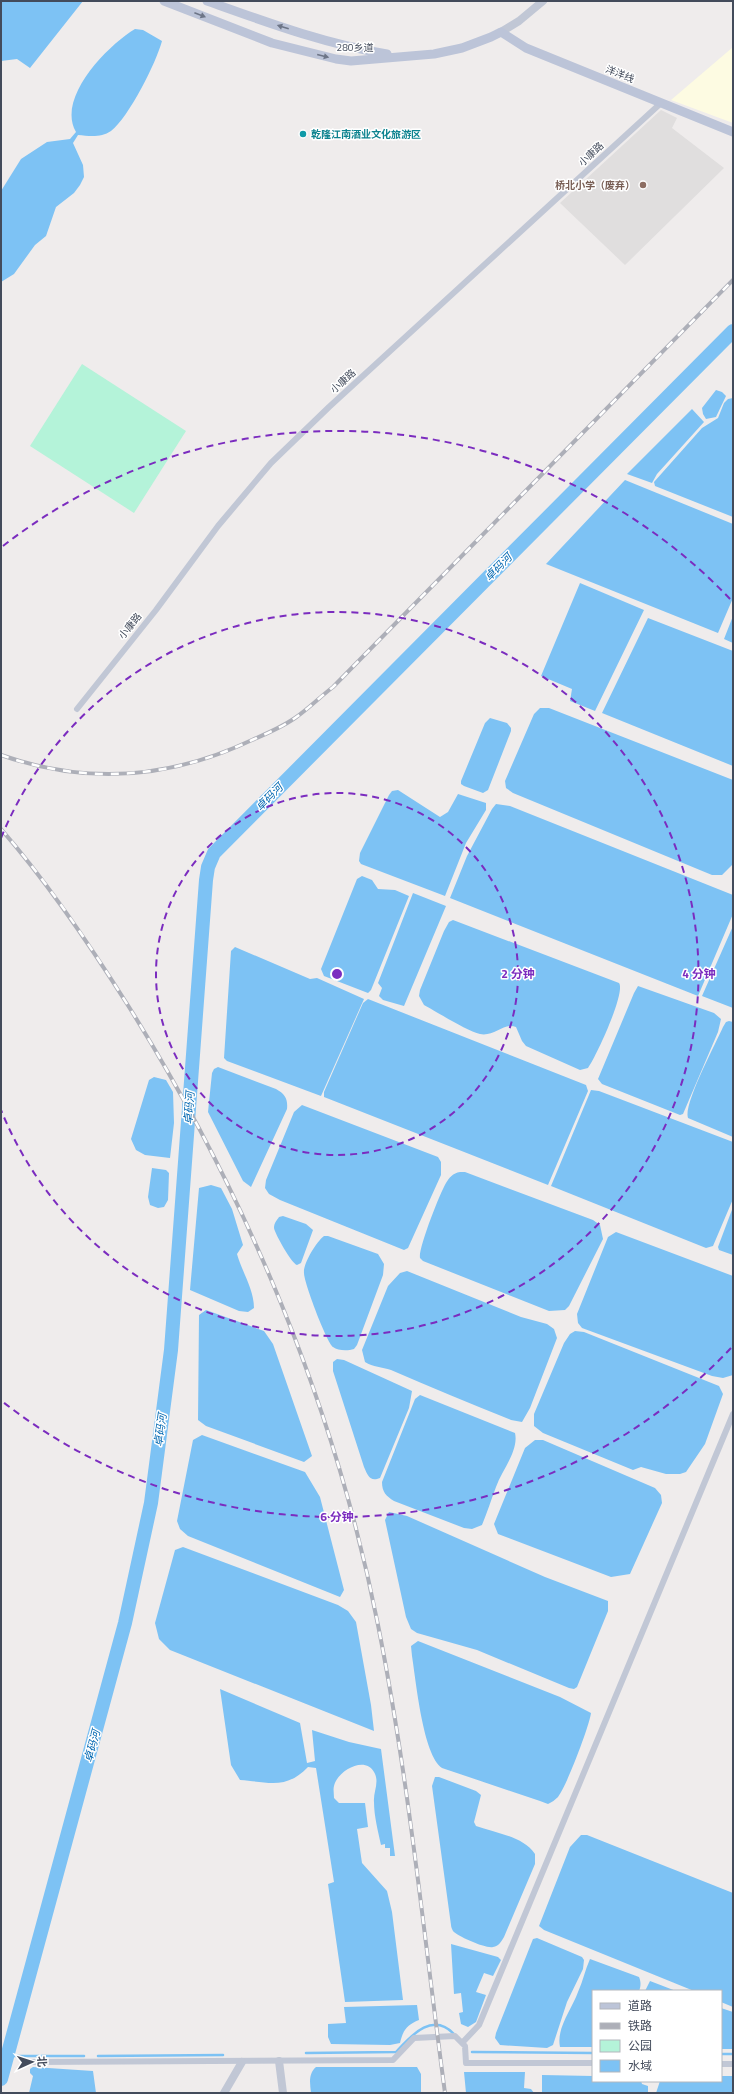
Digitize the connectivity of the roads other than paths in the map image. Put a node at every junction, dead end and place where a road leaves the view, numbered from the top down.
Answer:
1 (164, 1) edge
2 (207, 1) edge
3 (543, 1) edge
4 (501, 32) junction
5 (402, 57) junction
6 (661, 103) junction
7 (733, 132) edge
8 (77, 709) dead end
9 (733, 1414) edge
10 (462, 2043) junction
11 (279, 2061) junction
12 (32, 2062) dead end
13 (242, 2062) junction
14 (592, 2063) edge
15 (722, 2064) edge
16 (733, 2064) edge
17 (224, 2093) edge
18 (283, 2093) edge

1 -> 5 main road, 280乡道
5 -> 2 main road
3 - 4 street, 280乡道
4 - 5 main road, 280乡道
4 - 6 main road, 洋洋线
6 - 7 main road, 洋洋线
6 - 8 street, 小康路
9 - 10 street
10 - 11 street
10 - 14 street
11 - 13 street
11 - 18 street
12 - 13 street
13 - 17 street
15 - 16 street

